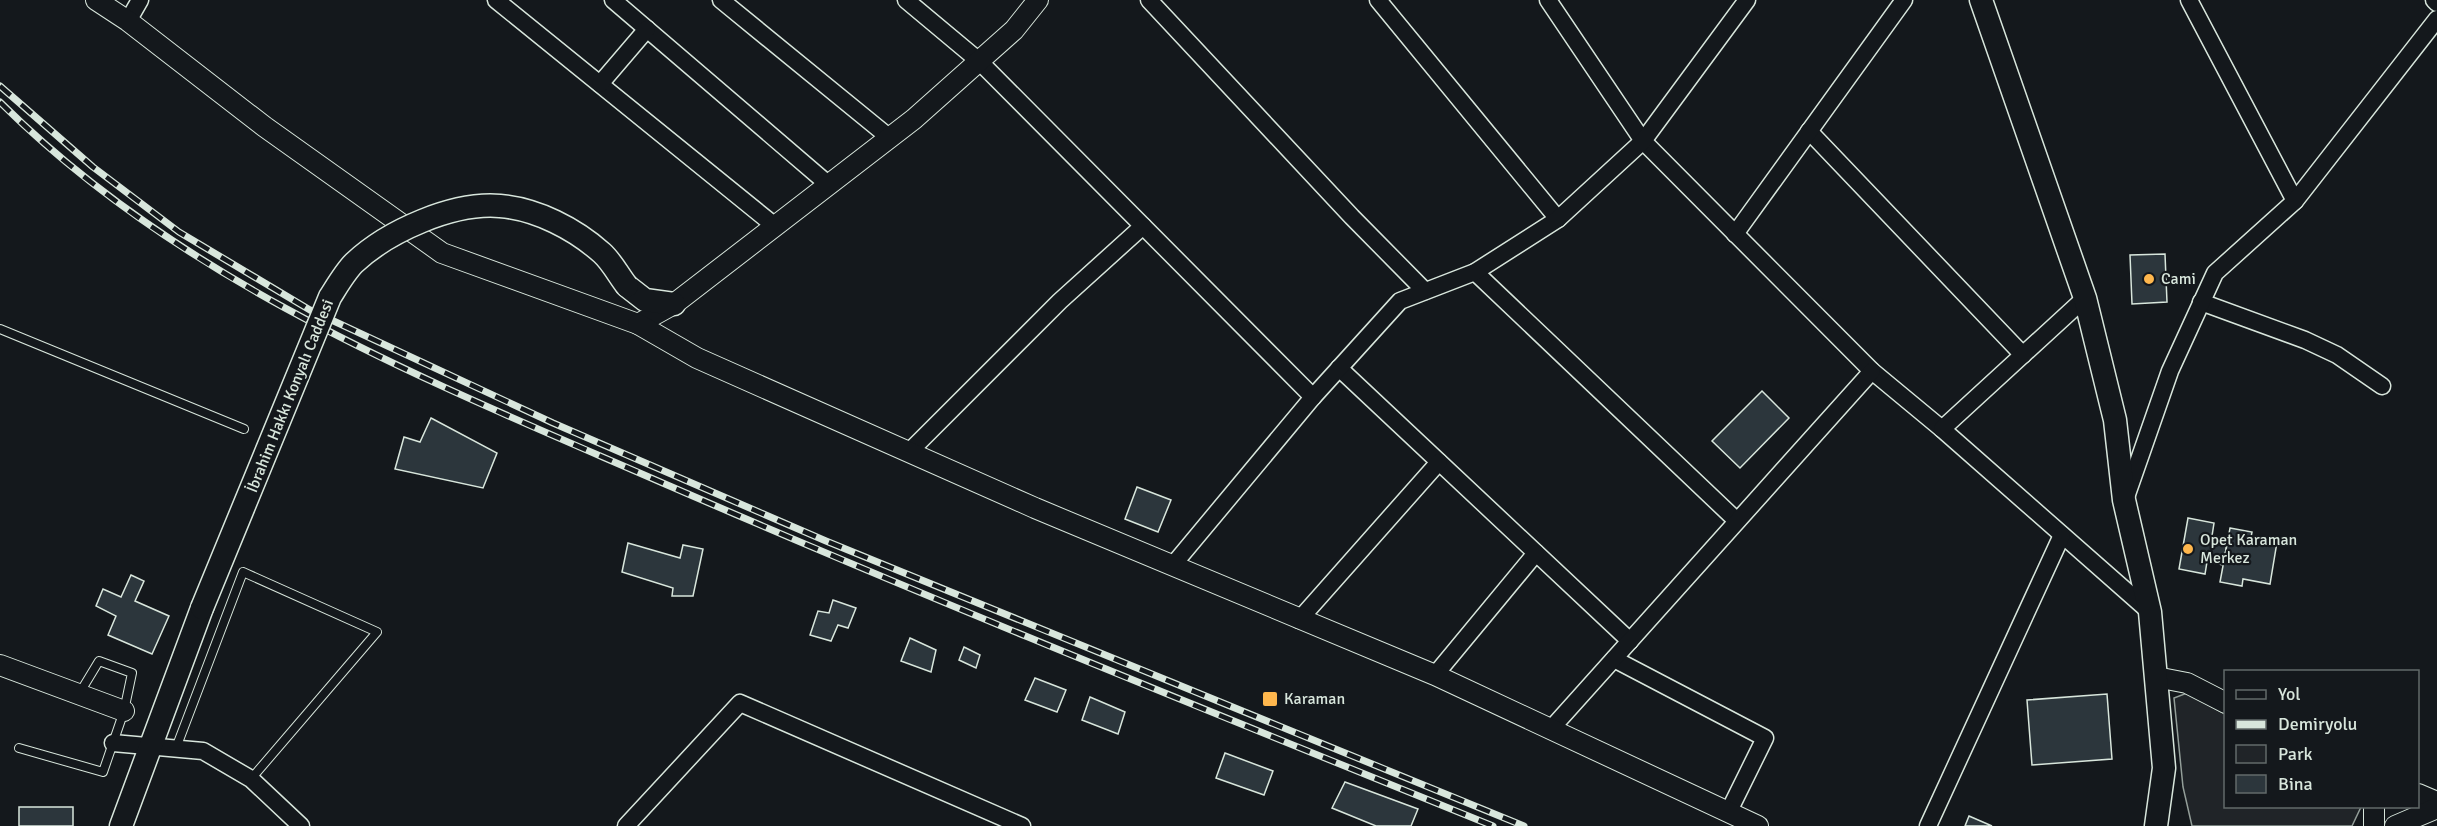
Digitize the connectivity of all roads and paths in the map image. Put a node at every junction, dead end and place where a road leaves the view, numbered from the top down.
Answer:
1 (96, 0) edge
2 (140, 0) edge
3 (496, 0) edge
4 (613, 0) edge
5 (721, 0) edge
6 (906, 0) edge
7 (1038, 0) edge
8 (1149, 0) edge
9 (1378, 0) edge
10 (1548, 0) edge
11 (1747, 0) edge
12 (1904, 0) edge
13 (1980, 0) edge
14 (2189, 0) edge
15 (2437, 19) edge
16 (128, 21) junction
17 (647, 30) junction
18 (979, 61) junction
19 (600, 84) junction
20 (1809, 131) junction
21 (890, 138) junction
22 (1642, 141) junction
23 (829, 185) junction
24 (2295, 201) junction
25 (1558, 219) junction
26 (775, 226) junction
27 (1143, 226) junction
28 (1735, 234) junction
29 (1475, 272) junction
30 (1425, 291) junction
31 (2085, 298) junction
32 (2201, 302) junction
33 (674, 304) junction
34 (638, 324) junction
35 (0, 329) edge
36 (2023, 355) junction
37 (1339, 368) junction
38 (1872, 371) junction
39 (2382, 386) dead end
40 (1313, 397) junction
41 (244, 429) dead end
42 (1942, 429) junction
43 (910, 451) junction
44 (1439, 462) junction
45 (2124, 500) junction
46 (1737, 521) junction
47 (2062, 535) junction
48 (1536, 553) junction
49 (1173, 565) junction
50 (2150, 612) junction
51 (1299, 620) junction
52 (1630, 641) junction
53 (1614, 659) junction
54 (0, 665) edge
55 (1435, 675) junction
56 (2156, 677) junction
57 (79, 694) junction
58 (2224, 702) edge
59 (124, 711) junction
60 (1550, 730) junction
61 (113, 743) junction
62 (151, 747) junction
63 (19, 748) dead end
64 (176, 748) junction
65 (142, 772) junction
66 (251, 779) junction
67 (2419, 794) edge
68 (2437, 802) edge
69 (2374, 808) edge
70 (2437, 808) edge
71 (1728, 813) junction
72 (110, 826) edge
73 (122, 826) edge
74 (301, 826) edge
75 (626, 826) edge
76 (1022, 826) edge
77 (1758, 826) edge
78 (1928, 826) edge
79 (2156, 826) edge
80 (2374, 826) edge
81 (2395, 826) edge

1 - 16 street
2 - 16 street
3 - 19 street
4 - 17 street
5 - 21 street
6 - 18 street
7 - 18 street
8 - 30 street
9 - 25 street
10 - 22 street
11 - 22 street
12 - 20 street
13 - 31 main road
14 - 24 street
15 - 24 street
16 - 34 street
17 - 19 street
17 - 23 street
18 - 21 street
18 - 27 street
19 - 26 street
20 - 28 street
20 - 36 street
21 - 23 street
22 - 25 street
22 - 28 street
23 - 26 street
24 - 32 street
25 - 29 street
26 - 33 street
27 - 40 street
27 - 43 street
28 - 38 street
29 - 30 street
29 - 46 street
30 - 37 street
31 - 36 street
31 - 45 main road
32 - 39 street
32 - 45 street
33 - 34 street
33 - 62 main road, İbrahim Hakkı Konyalı Caddesi, bridge
34 - 43 street
35 - 41 lane
36 - 42 street
37 - 40 street
37 - 44 street
38 - 42 street
38 - 46 street
40 - 49 street
42 - 47 street
43 - 49 street
44 - 48 street
44 - 51 street
45 - 50 main road
46 - 52 street
47 - 50 street
47 - 78 street
48 - 52 street
48 - 55 street
49 - 51 street
50 - 56 main road
51 - 55 street
52 - 53 street
53 - 60 street
53 - 71 street
54 - 57 street
55 - 60 street
56 - 58 street
56 - 79 main road
57 - 59 street
57 - 59 lane
59 - 61 lane
60 - 71 street
61 - 62 street
61 - 63 lane
62 - 64 street
62 - 65 main road, İbrahim Hakkı Konyalı Caddesi
64 - 66 street
64 - 66 lane
65 - 72 main road
65 - 73 main road
66 - 74 street
67 - 68 street
69 - 80 street
70 - 81 street
71 - 77 street
75 - 76 street

